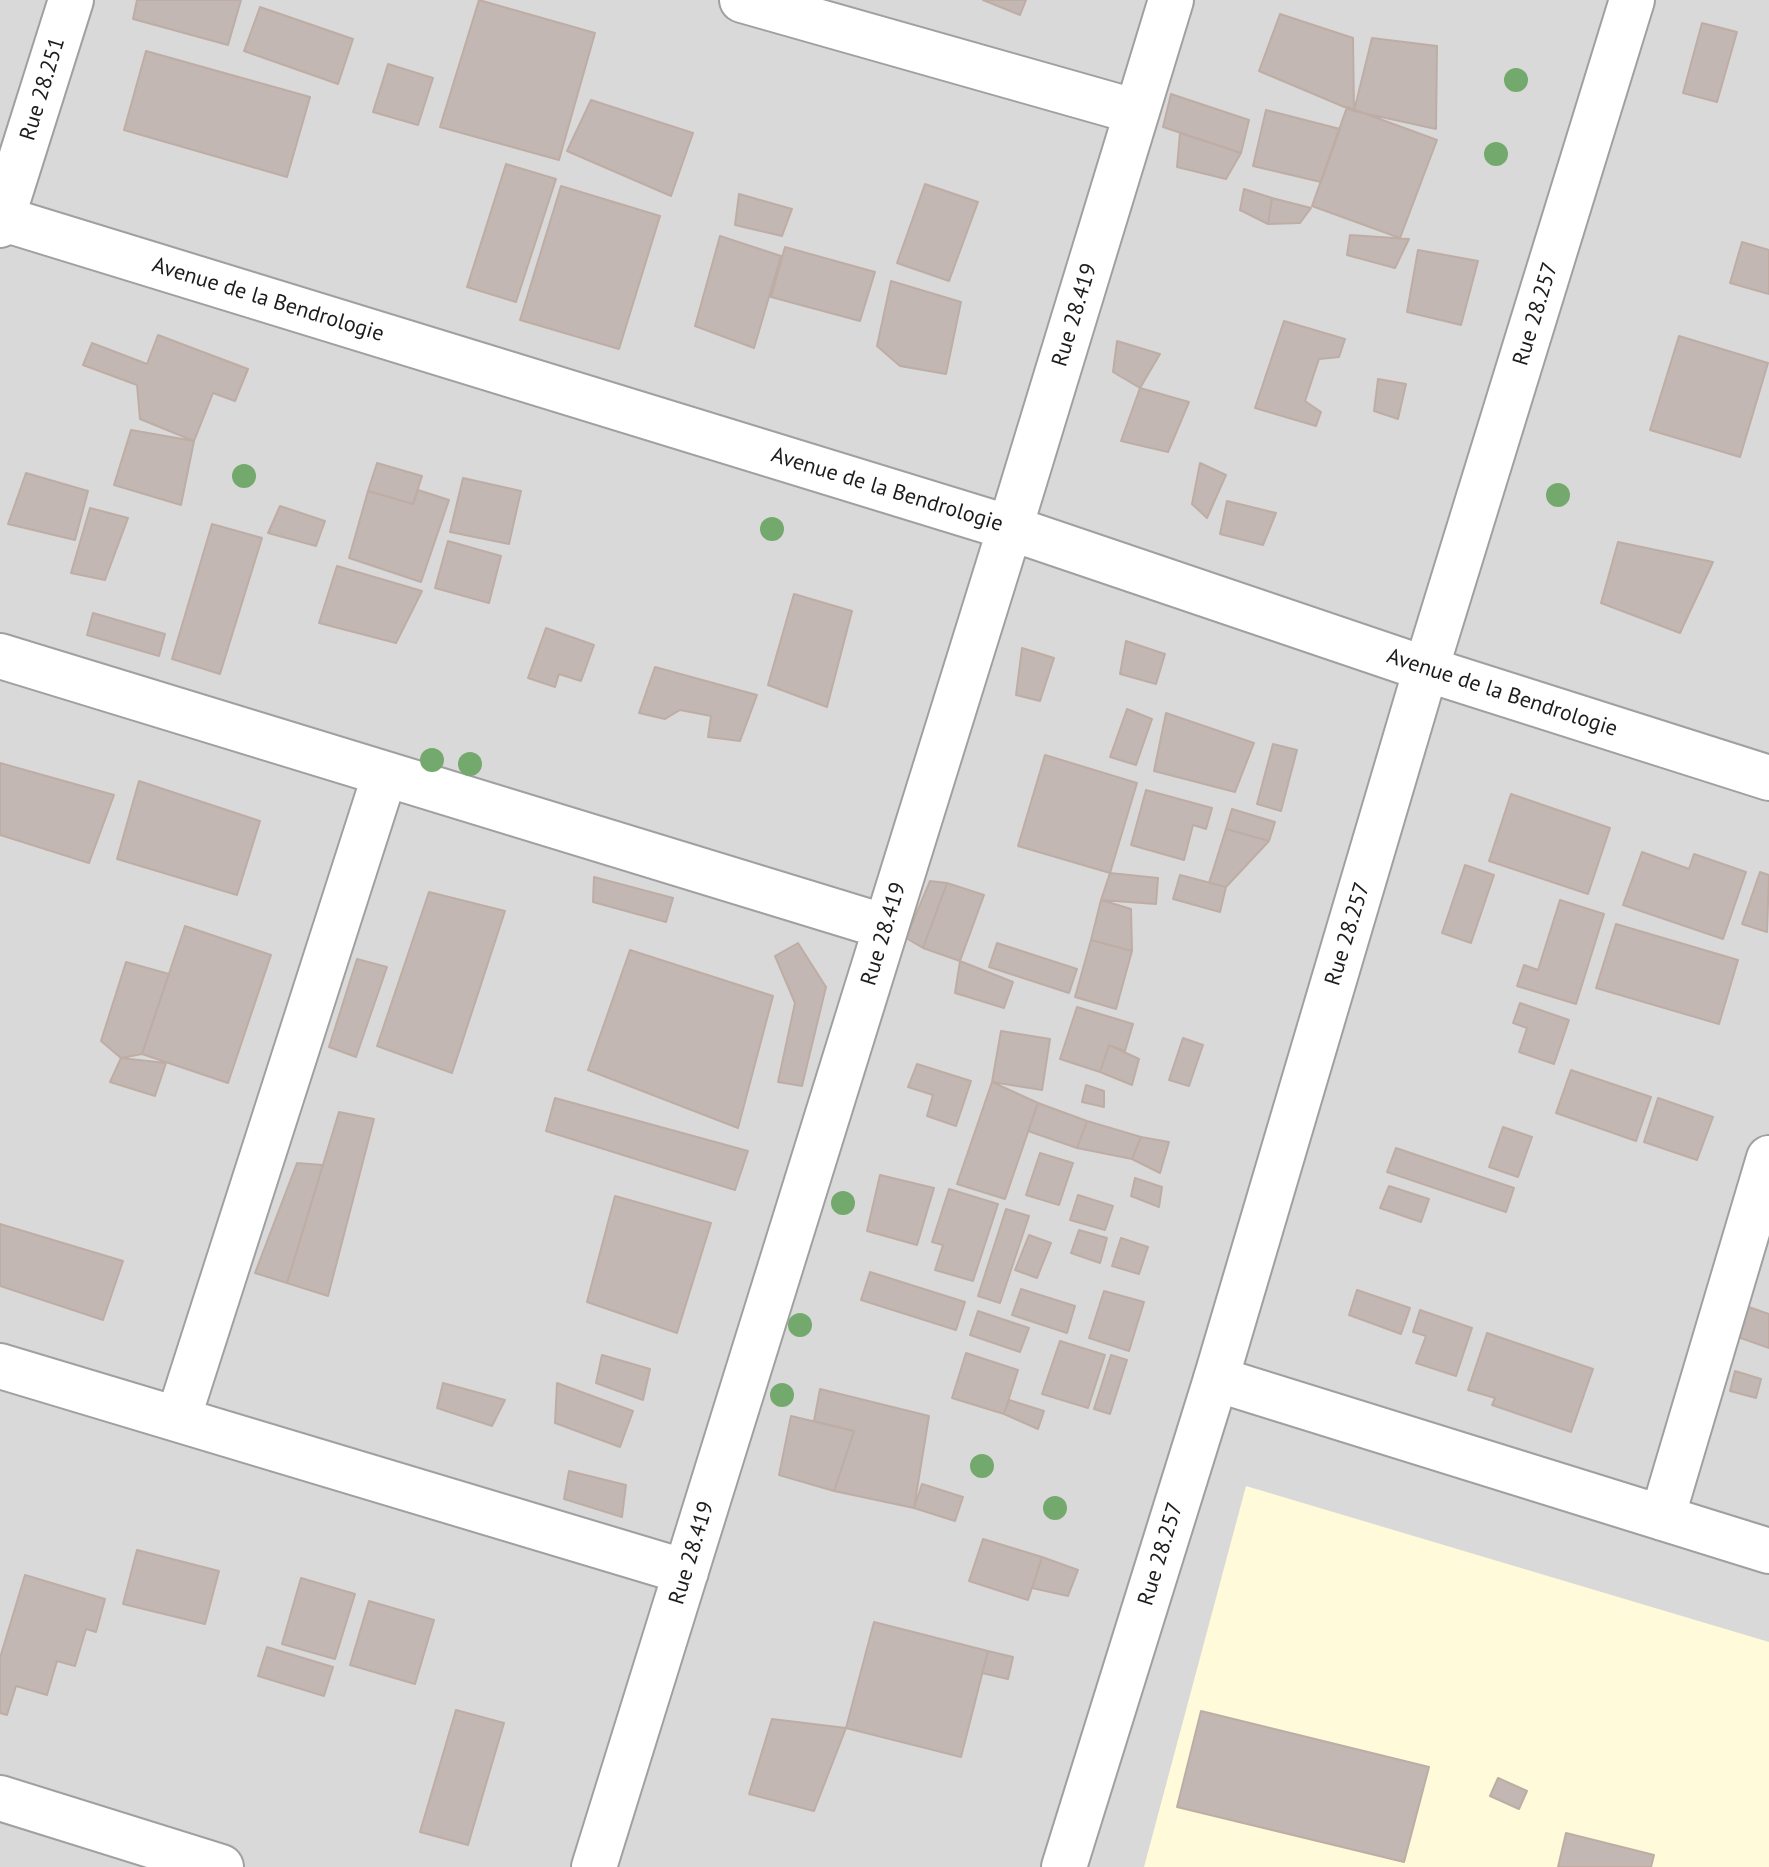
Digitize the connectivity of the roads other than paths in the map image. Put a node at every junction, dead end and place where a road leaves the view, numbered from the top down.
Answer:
1 (71, 0) edge
2 (742, 0) edge
3 (1171, 0) edge
4 (1632, 0) edge
5 (1137, 112) junction
6 (1, 220) edge
7 (1010, 528) junction
8 (0, 656) edge
9 (1426, 669) junction
10 (385, 774) junction
11 (1769, 778) edge
12 (886, 927) junction
13 (1769, 1158) edge
14 (0, 1366) edge
15 (1216, 1379) junction
16 (178, 1419) junction
17 (1662, 1518) junction
18 (1769, 1551) edge
19 (686, 1572) junction
20 (0, 1798) edge
21 (221, 1867) edge
22 (594, 1867) edge
23 (1064, 1867) edge

1 - 6 street, Rue 28.251
2 - 5 street
3 - 5 street, Rue 28.419
4 - 9 street, Rue 28.257
5 - 7 street, Rue 28.419
6 - 7 street, Avenue de la Bendrologie
7 - 9 street, Avenue de la Bendrologie
7 - 12 street, Rue 28.419
8 - 10 street
9 - 11 street, Avenue de la Bendrologie
9 - 15 street, Rue 28.257
10 - 12 street
10 - 16 street
12 - 19 street, Rue 28.419
13 - 17 street
14 - 16 street
15 - 17 street
15 - 23 street, Rue 28.257
16 - 19 street
17 - 18 street
19 - 22 street, Rue 28.419
20 - 21 street

